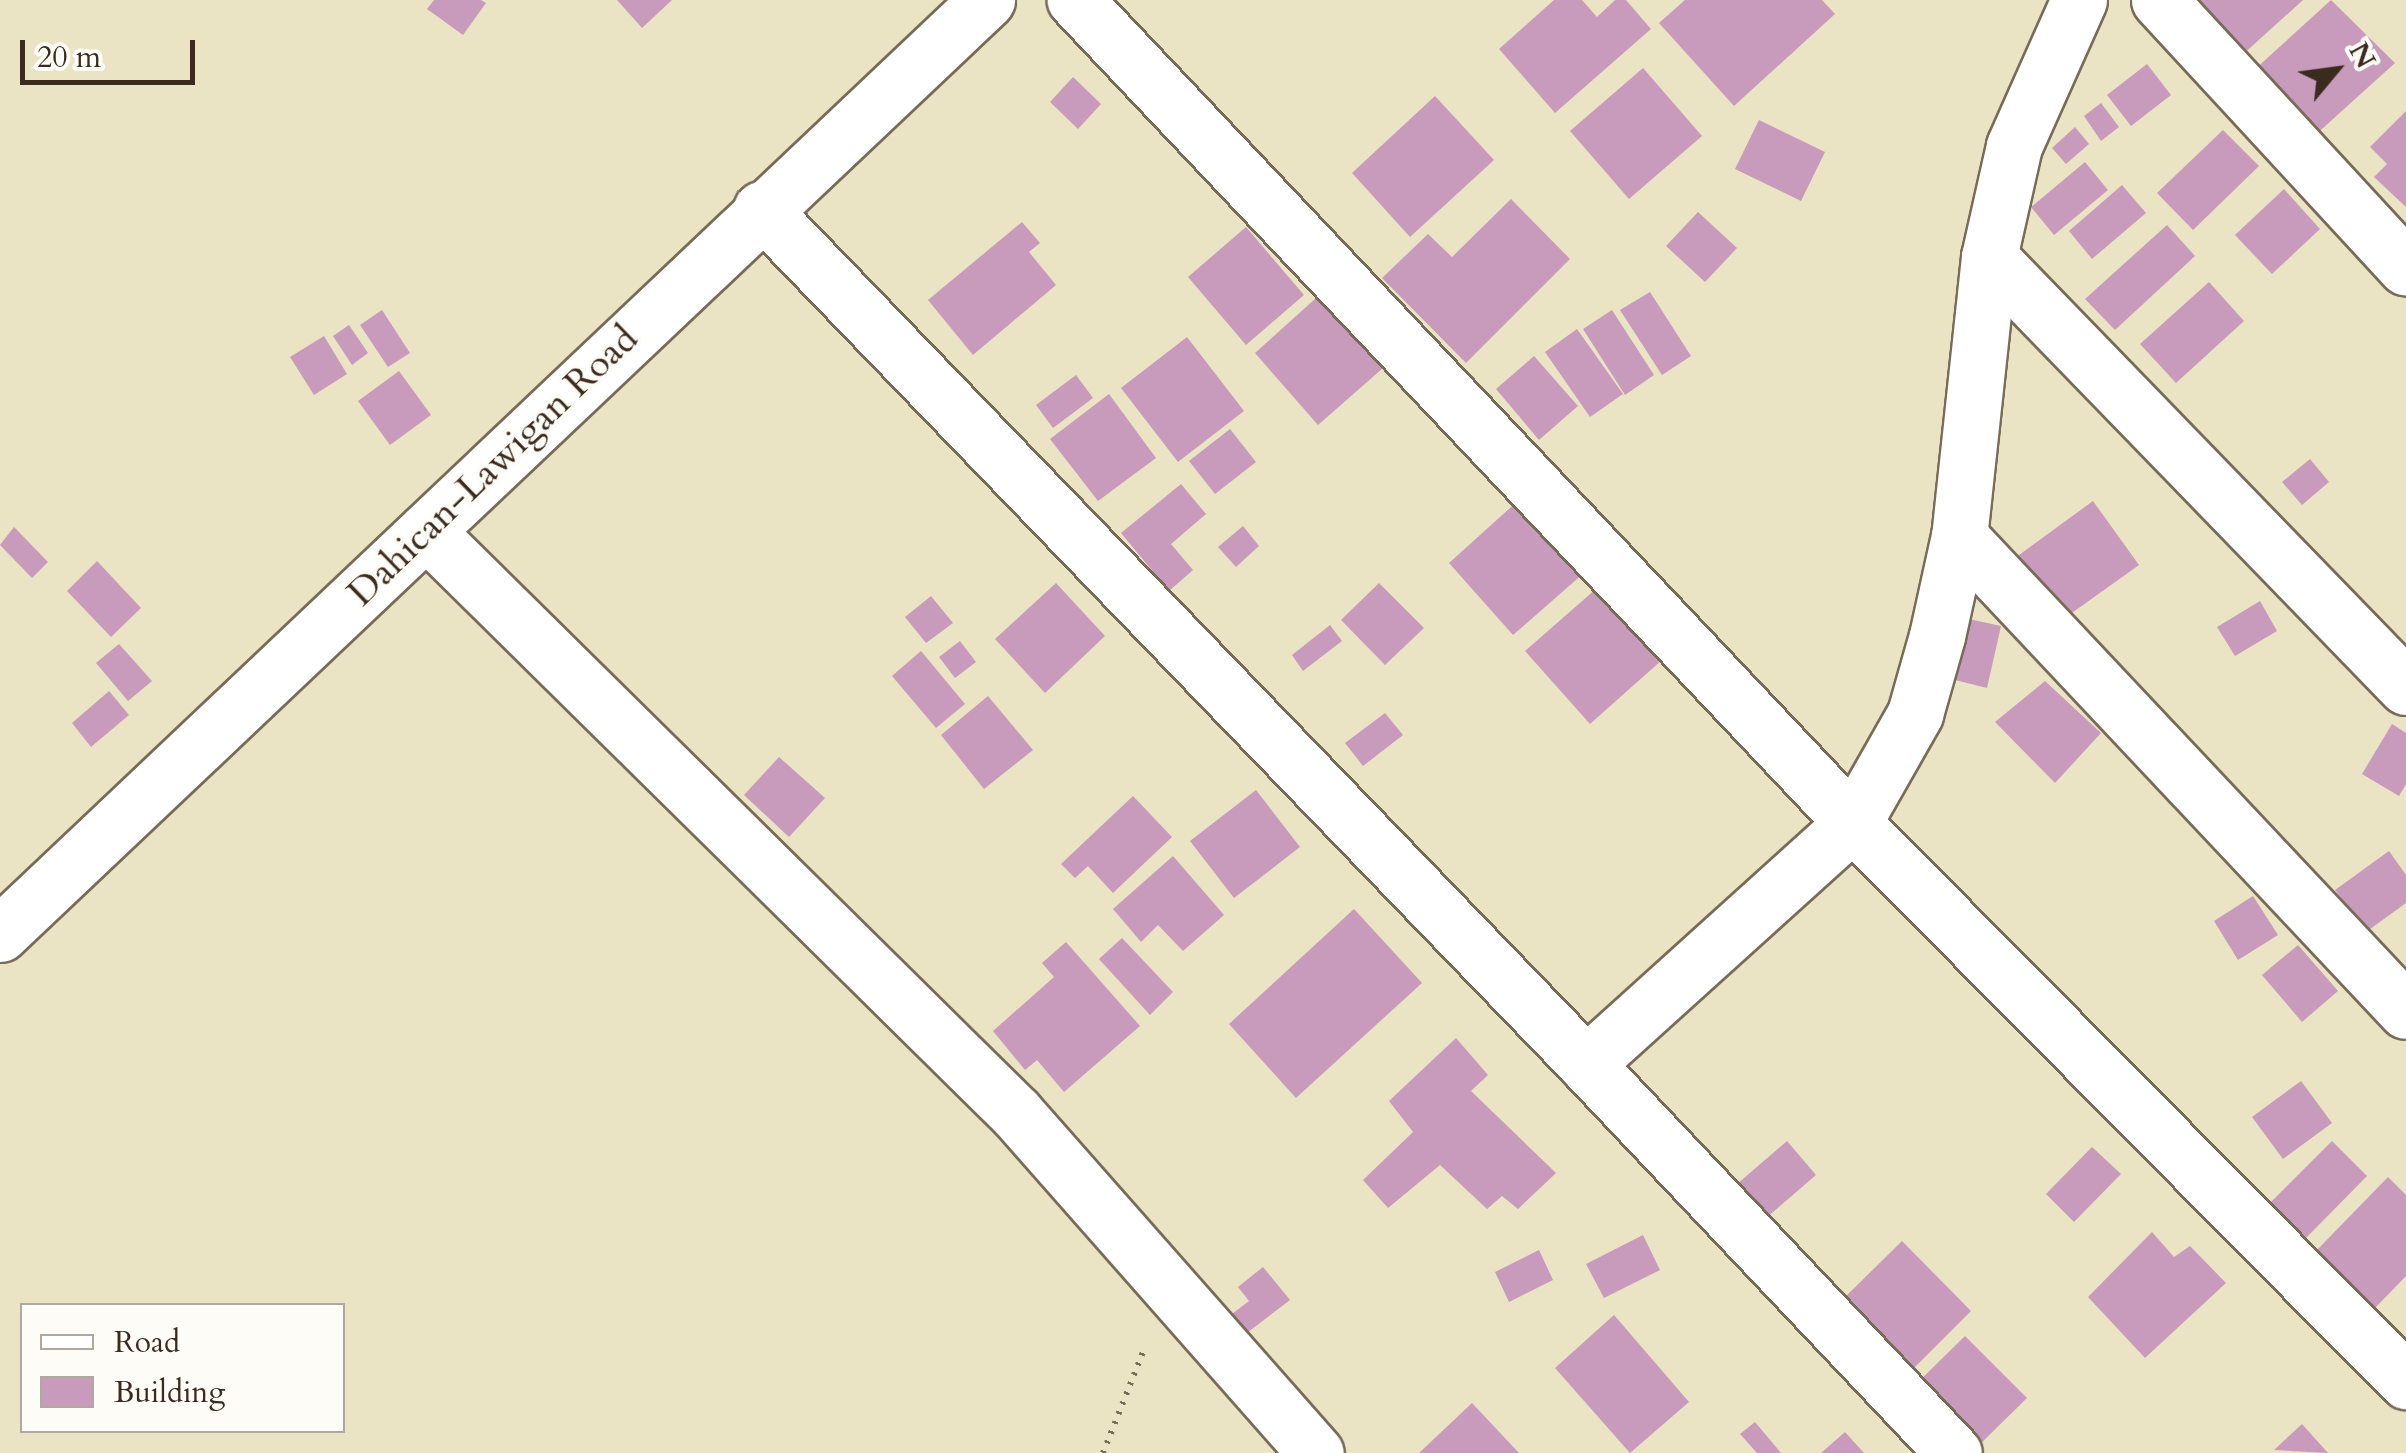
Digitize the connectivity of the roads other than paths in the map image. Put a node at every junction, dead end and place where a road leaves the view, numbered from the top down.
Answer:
1 (987, 0) edge
2 (1075, 0) edge
3 (2079, 0) edge
4 (2159, 0) edge
5 (761, 209) junction
6 (1989, 257) junction
7 (2406, 268) edge
8 (426, 531) junction
9 (1959, 536) junction
10 (2406, 687) edge
11 (1854, 823) junction
12 (0, 934) edge
13 (2406, 1010) edge
14 (1586, 1064) junction
15 (2406, 1381) edge
16 (1316, 1453) edge
17 (1954, 1453) edge

1 - 5 street, Dahican-Lawigan Road
2 - 11 street
3 - 6 street
4 - 7 street
5 - 8 street, Dahican-Lawigan Road
5 - 14 street
6 - 9 street
6 - 10 street
8 - 12 street, Dahican-Lawigan Road
8 - 16 street
9 - 11 street
9 - 13 street
11 - 14 street
11 - 15 street
14 - 17 street

